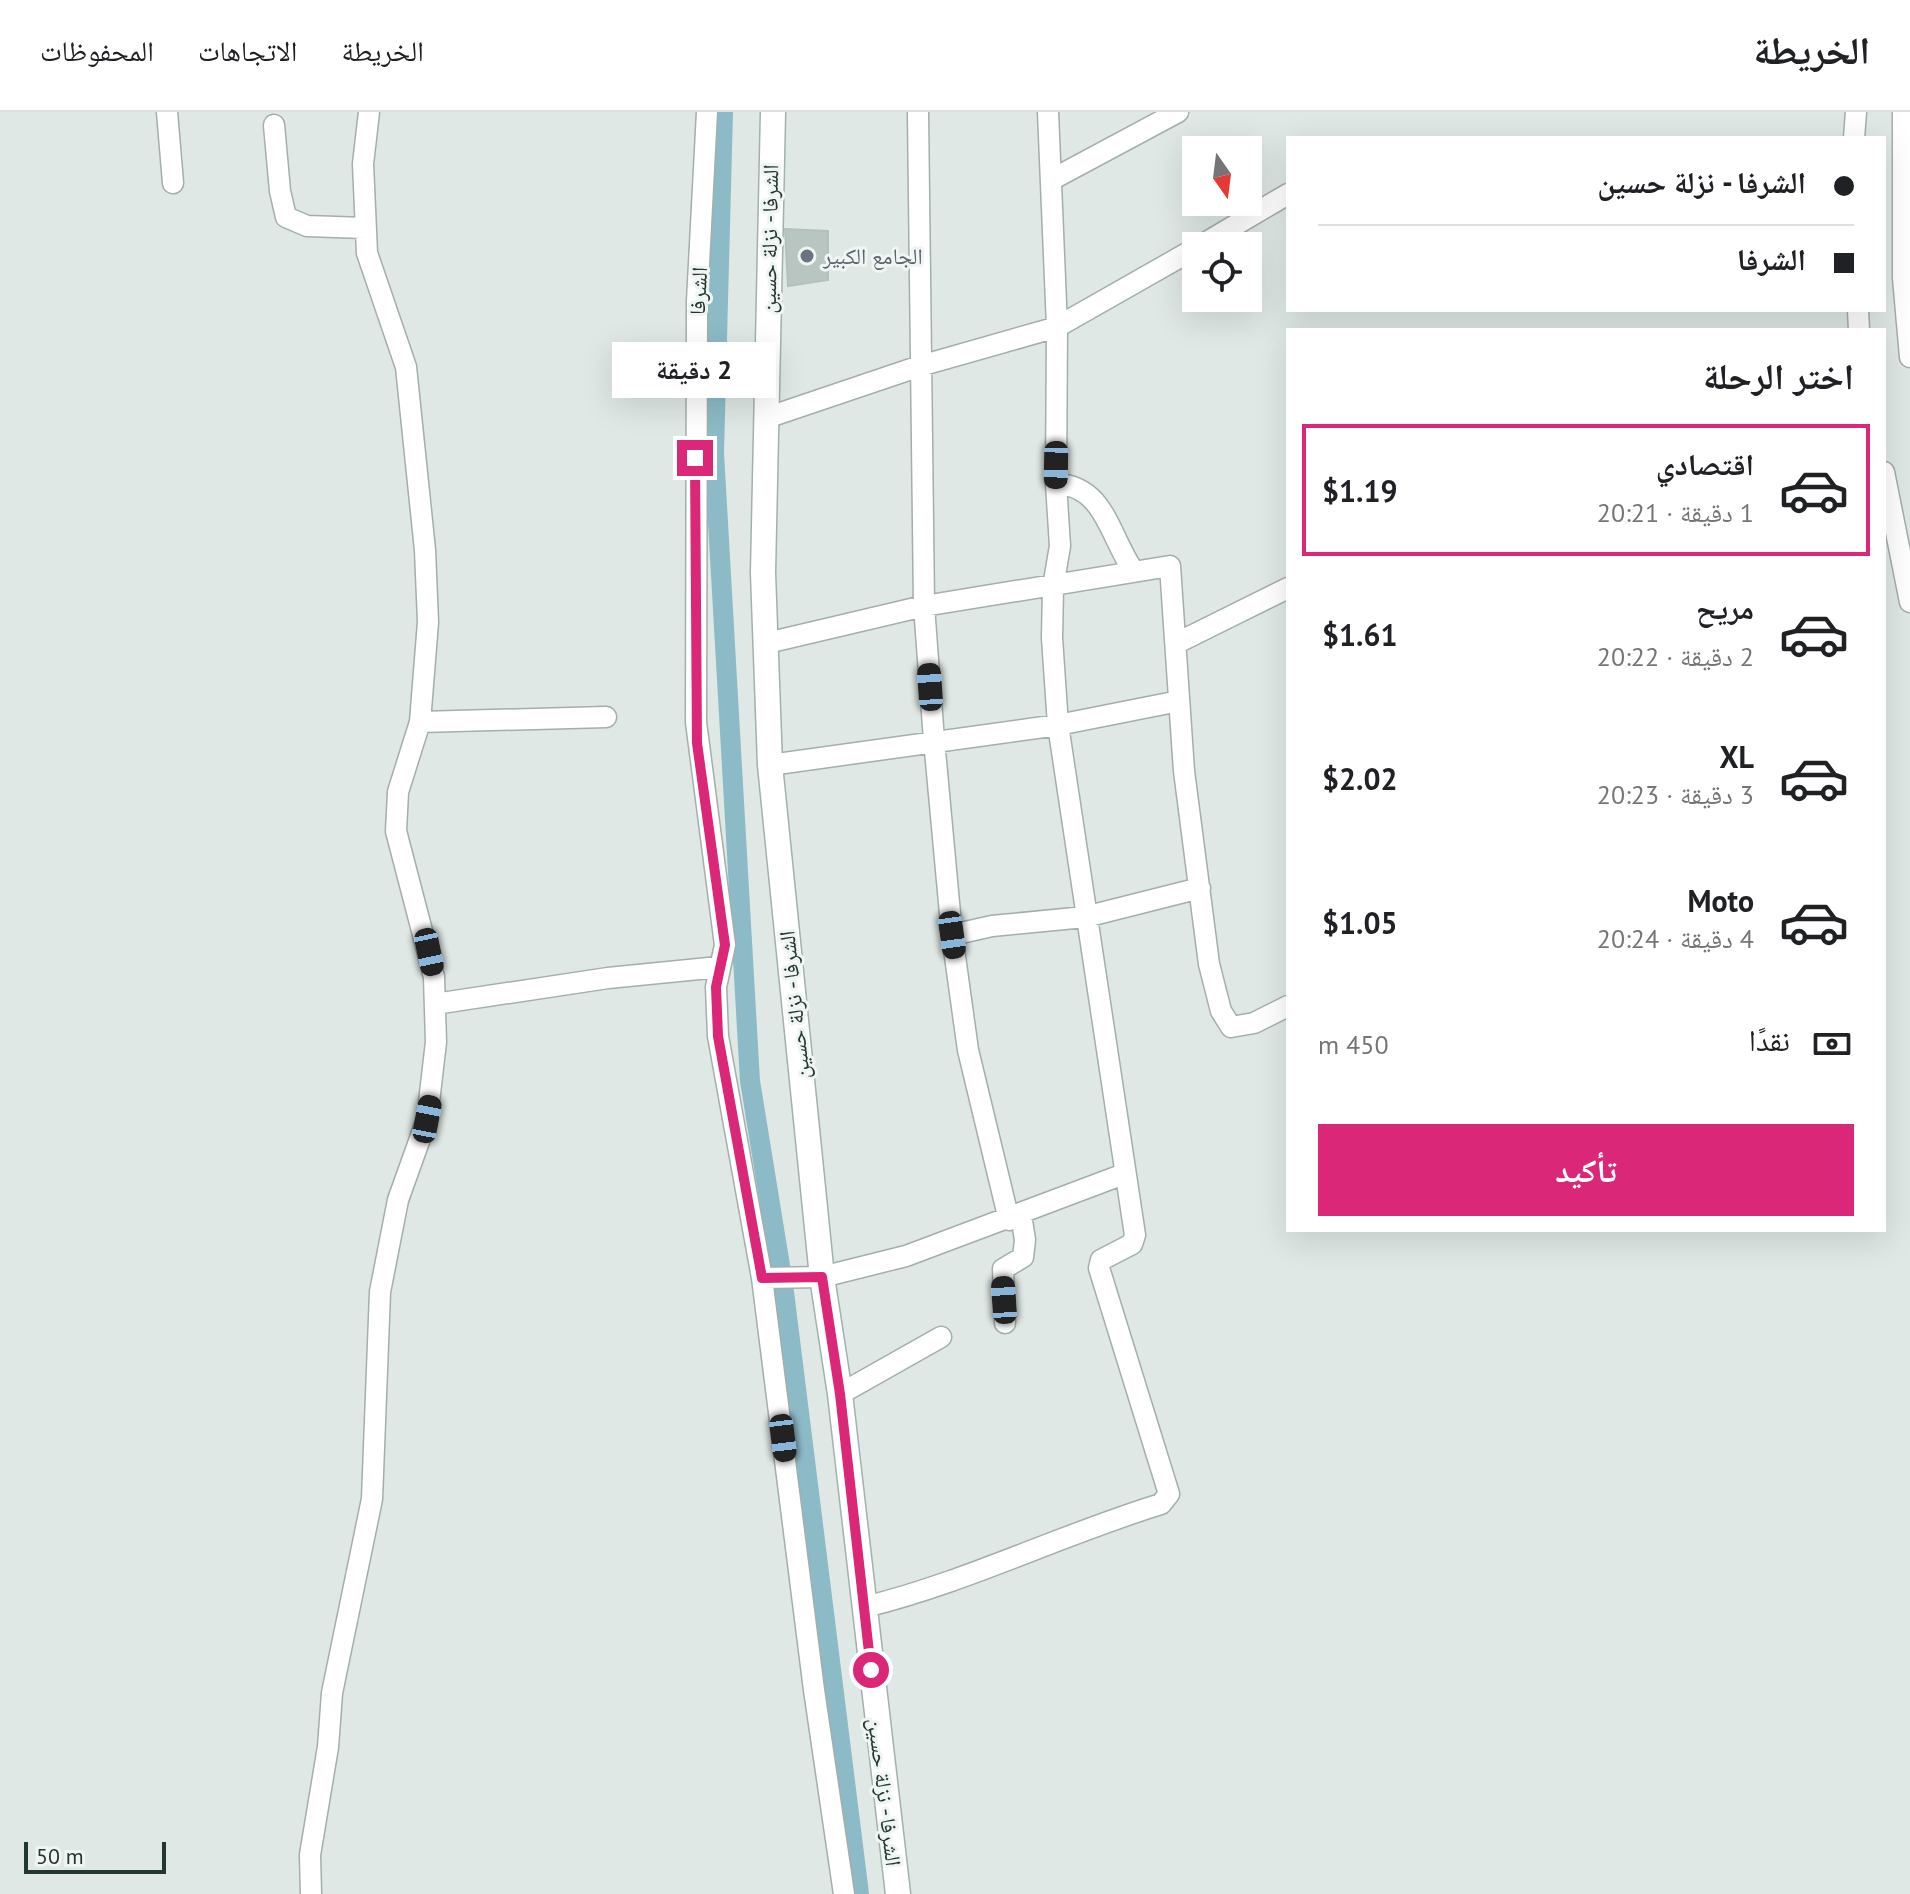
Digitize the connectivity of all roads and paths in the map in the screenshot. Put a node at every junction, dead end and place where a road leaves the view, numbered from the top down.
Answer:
1 (167, 112) edge
2 (369, 112) edge
3 (707, 112) edge
4 (773, 112) edge
5 (918, 112) edge
6 (1048, 112) edge
7 (1178, 112) edge
8 (1856, 112) edge
9 (1903, 112) edge
10 (274, 125) dead end
11 (1854, 136) edge
12 (1051, 180) junction
13 (173, 183) dead end
14 (1286, 195) edge
15 (364, 228) junction
16 (1223, 232) edge
17 (1182, 256) edge
18 (1057, 327) junction
19 (1910, 357) edge
20 (920, 366) junction
21 (766, 418) junction
22 (1886, 482) edge
23 (1056, 484) junction
24 (1133, 570) junction
25 (1053, 587) junction
26 (1286, 589) edge
27 (1910, 602) edge
28 (924, 606) junction
29 (767, 643) junction
30 (1177, 643) junction
31 (1179, 701) junction
32 (606, 717) dead end
33 (420, 722) junction
34 (1058, 725) junction
35 (934, 740) junction
36 (770, 765) junction
37 (1200, 888) junction
38 (1085, 917) junction
39 (952, 935) junction
40 (719, 967) junction
41 (435, 1004) junction
42 (1286, 1007) edge
43 (1124, 1174) junction
44 (1015, 1217) junction
45 (810, 1276) junction
46 (766, 1278) junction
47 (1005, 1323) dead end
48 (941, 1337) dead end
49 (840, 1394) junction
50 (865, 1607) junction
51 (311, 1894) edge
52 (844, 1894) edge
53 (898, 1894) edge

1 - 13 street
2 - 15 street
3 - 40 street, الشرفا
4 - 21 street, الشرفا - نزلة حسين
5 - 20 street
6 - 12 street
7 - 12 street
8 - 11 street
9 - 19 street
10 - 15 street
12 - 18 street
14 - 16 street
15 - 33 street
17 - 18 street
18 - 20 street
18 - 23 street
20 - 21 street
20 - 28 street
21 - 29 street, الشرفا - نزلة حسين
22 - 27 street
23 - 24 street
23 - 25 street
24 - 25 street
24 - 30 street
25 - 28 street
25 - 34 street
26 - 30 street
28 - 29 street
28 - 35 street
29 - 36 street, الشرفا - نزلة حسين
30 - 31 street
31 - 34 street
31 - 37 street
32 - 33 street
33 - 41 street
34 - 35 street
34 - 38 street
35 - 36 street
35 - 39 street
36 - 45 street, الشرفا - نزلة حسين
37 - 38 street
37 - 42 street
38 - 39 street
38 - 43 street
39 - 44 street
40 - 41 street
40 - 46 street, الشرفا
41 - 51 street
43 - 44 street
43 - 50 street
44 - 45 street
44 - 47 street
45 - 46 street
45 - 49 street, الشرفا - نزلة حسين
46 - 52 street, الشرفا
48 - 49 street
49 - 50 street, الشرفا - نزلة حسين
50 - 53 street, الشرفا - نزلة حسين

